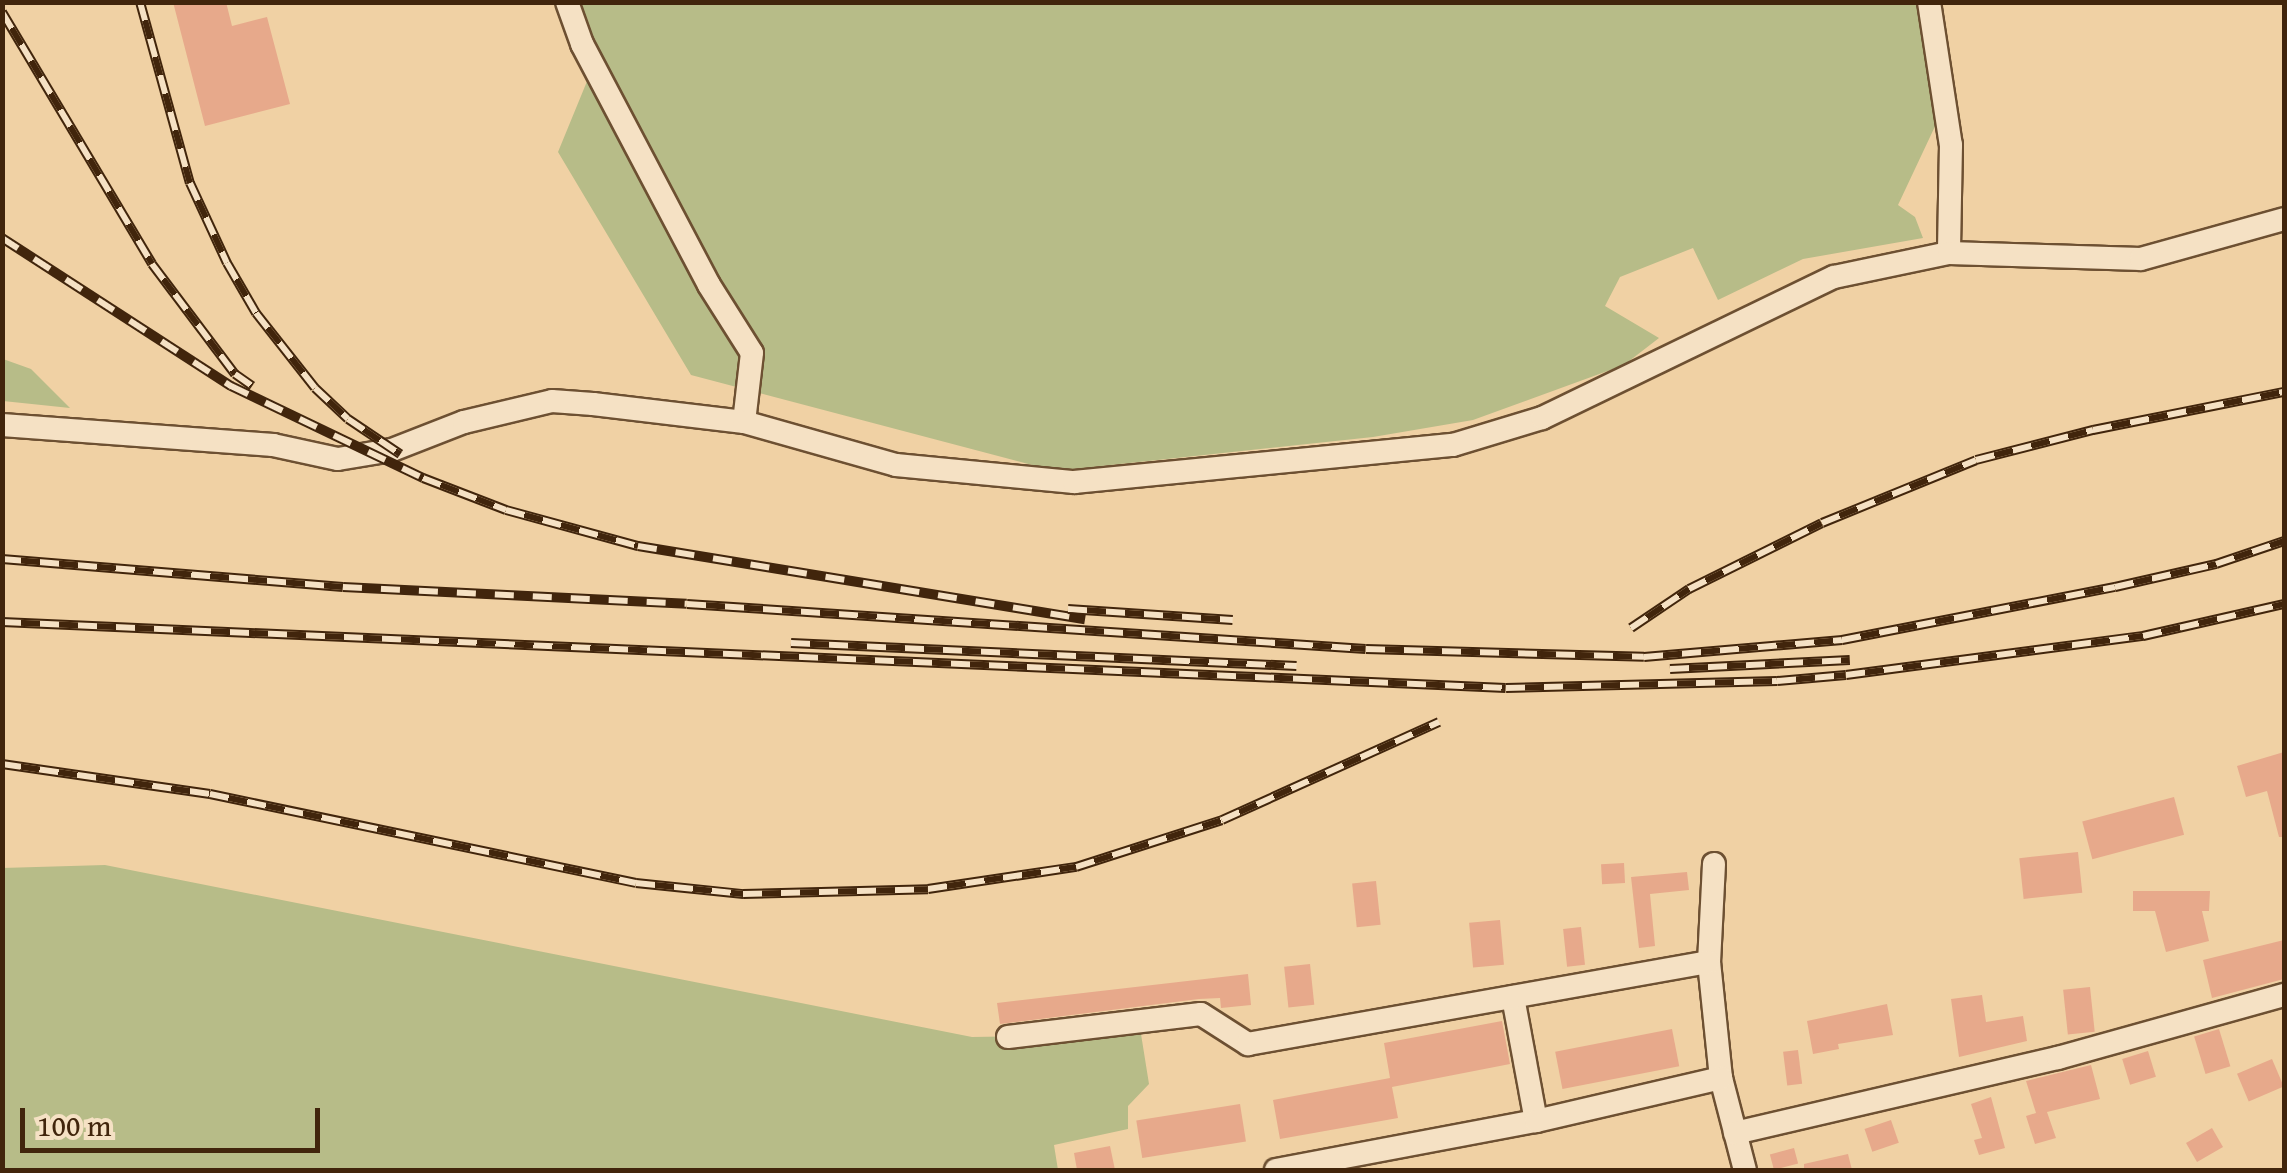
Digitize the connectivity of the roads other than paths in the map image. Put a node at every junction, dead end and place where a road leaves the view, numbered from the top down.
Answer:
1 (567, 2) edge
2 (1928, 2) edge
3 (2284, 219) edge
4 (1950, 253) junction
5 (744, 422) junction
6 (2, 425) edge
7 (1714, 864) dead end
8 (1709, 962) junction
9 (2284, 995) edge
10 (1513, 997) junction
11 (1008, 1036) dead end
12 (1720, 1078) junction
13 (1536, 1122) junction
14 (1736, 1133) junction
15 (1276, 1170) edge
16 (1746, 1170) edge

1 - 5 street
2 - 4 street
3 - 4 street
4 - 5 street
5 - 6 street
7 - 8 street
8 - 10 street
8 - 12 street
9 - 14 street
10 - 11 street
10 - 13 street
12 - 13 street
12 - 14 street
13 - 15 street
14 - 16 street

